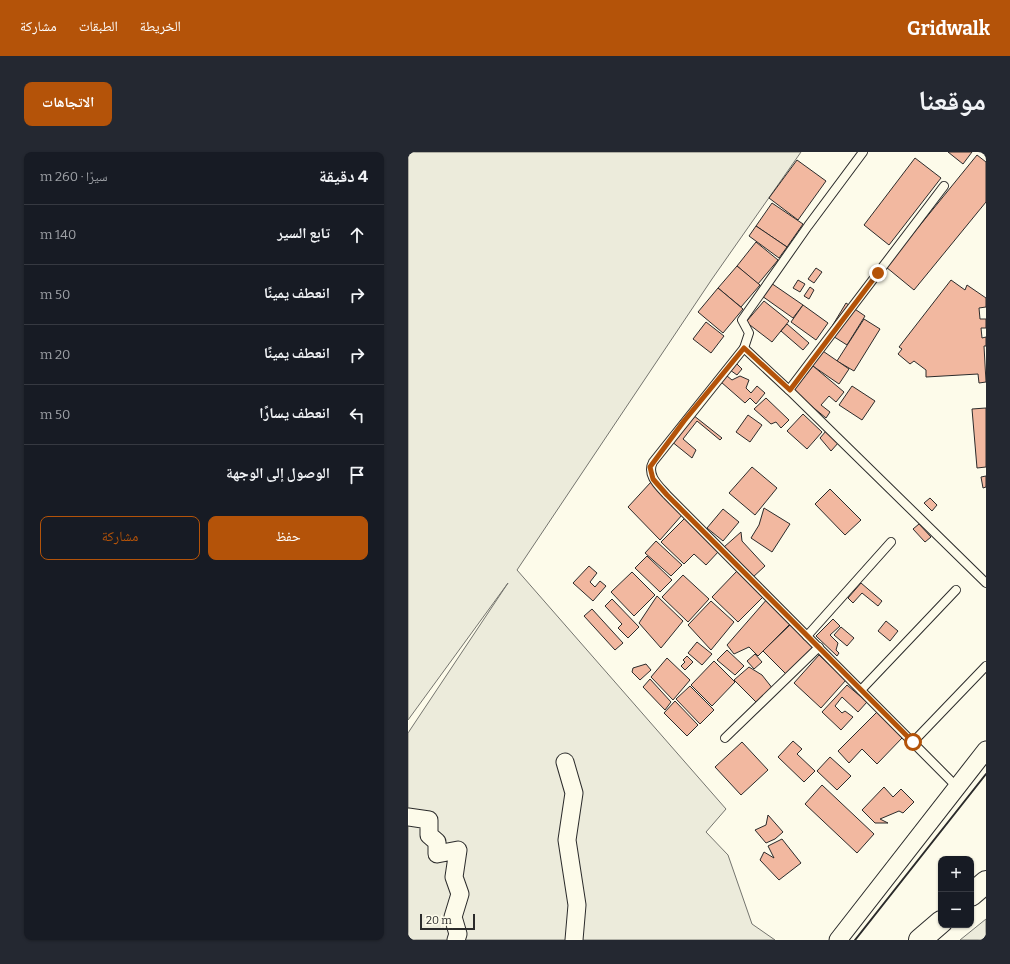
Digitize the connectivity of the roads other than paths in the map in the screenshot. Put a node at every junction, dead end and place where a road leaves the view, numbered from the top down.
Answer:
1 (863, 152) edge
2 (944, 186) dead end
3 (744, 348) junction
4 (790, 390) junction
5 (891, 542) dead end
6 (986, 583) edge
7 (956, 590) dead end
8 (807, 636) junction
9 (819, 648) junction
10 (986, 666) edge
11 (861, 690) junction
12 (726, 738) dead end
13 (913, 742) junction
14 (986, 750) edge
15 (565, 762) dead end
16 (957, 787) junction
17 (408, 817) edge
18 (986, 882) edge
19 (974, 892) edge
20 (938, 925) edge
21 (456, 940) edge
22 (574, 940) edge
23 (838, 940) edge
24 (920, 940) edge

1 - 3 lane
2 - 4 lane
3 - 4 lane
3 - 8 lane
4 - 6 lane
5 - 8 lane
7 - 11 lane
8 - 9 lane
9 - 11 lane
9 - 12 lane
10 - 13 lane
11 - 13 lane
13 - 16 lane
14 - 16 street
15 - 22 street
16 - 23 street
17 - 21 street
18 - 19 street
20 - 24 street

